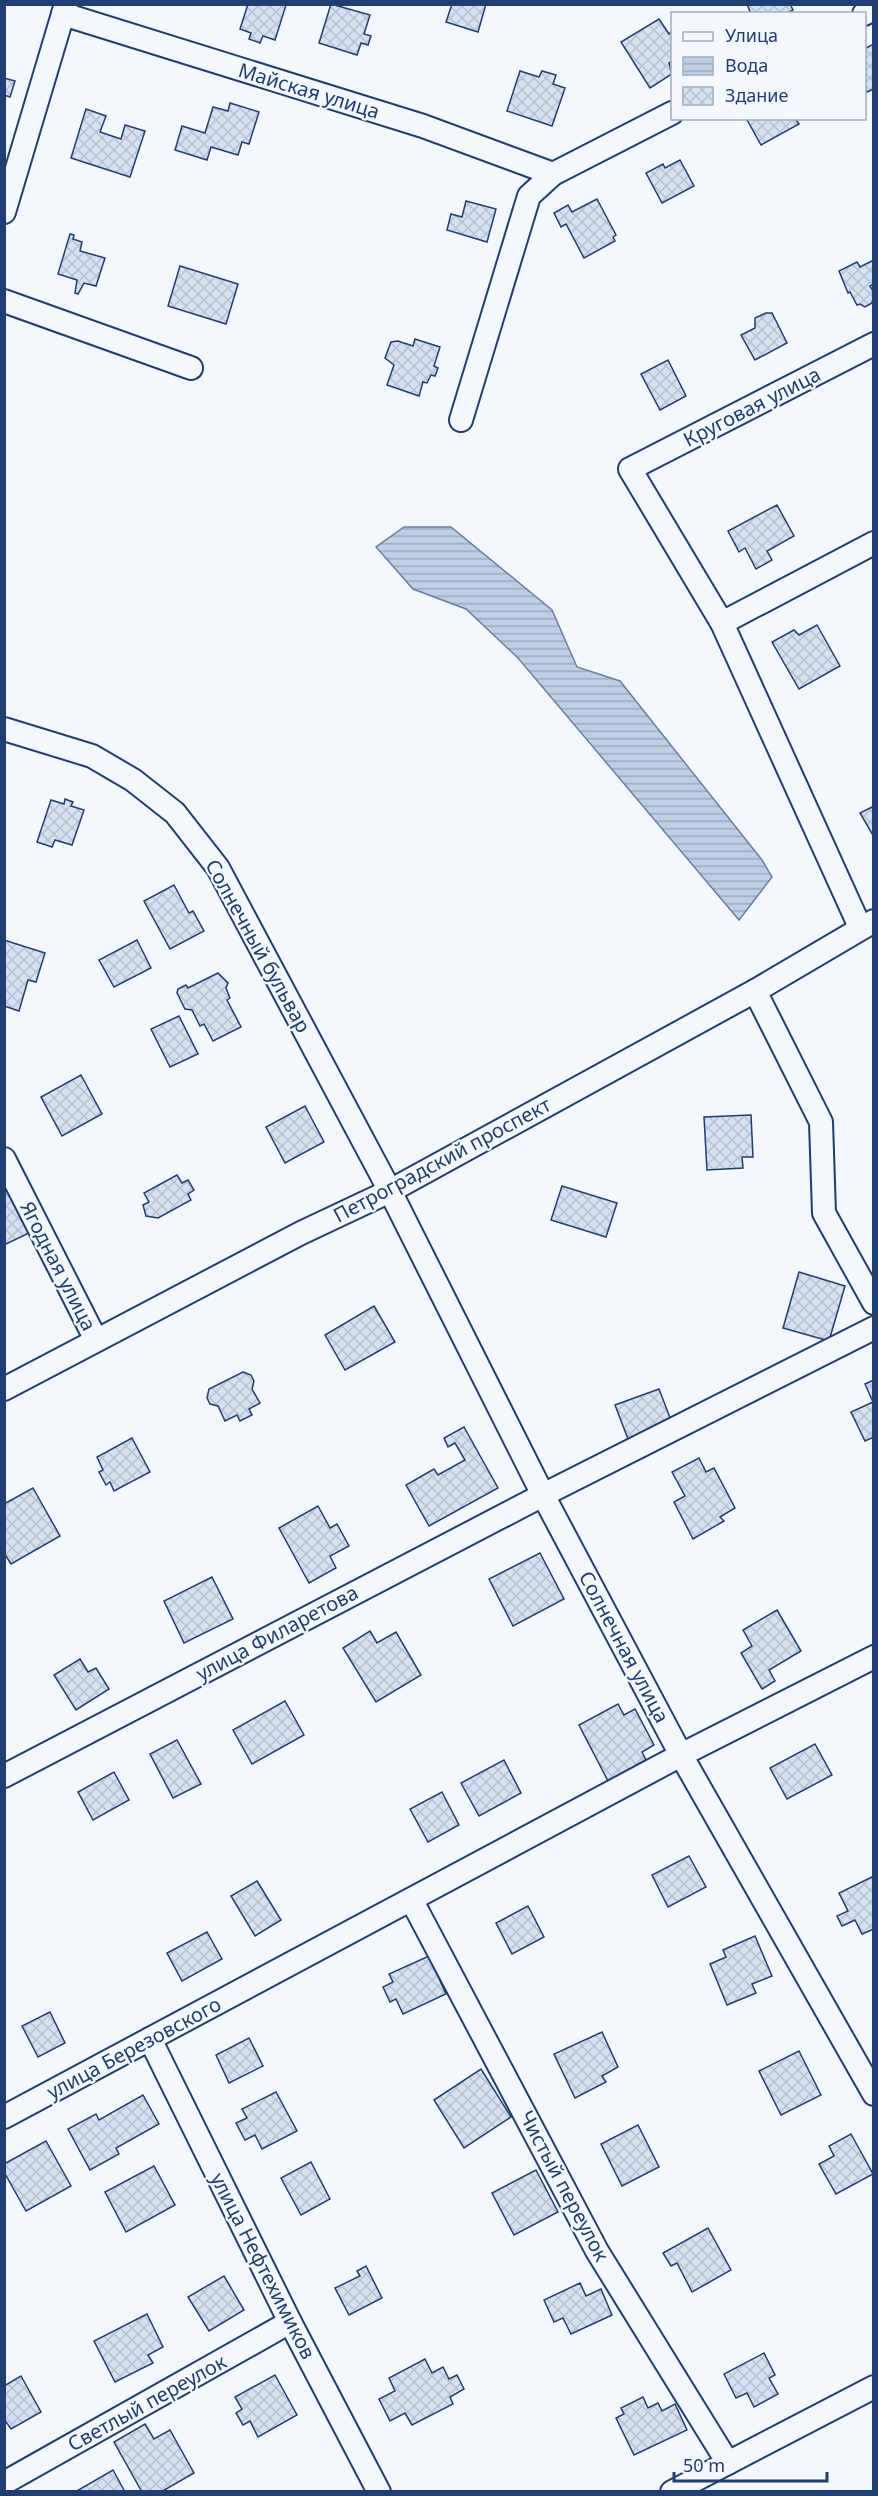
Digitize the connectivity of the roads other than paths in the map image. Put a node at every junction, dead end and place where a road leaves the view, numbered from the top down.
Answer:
1 (64, 10) edge
2 (671, 114) edge
3 (553, 174) junction
4 (4, 212) edge
5 (4, 301) edge
6 (873, 344) edge
7 (191, 368) dead end
8 (461, 420) dead end
9 (873, 543) edge
10 (722, 623) junction
11 (4, 729) edge
12 (867, 924) edge
13 (755, 991) junction
14 (4, 1159) edge
15 (390, 1191) junction
16 (873, 1303) edge
17 (873, 1328) edge
18 (96, 1340) junction
19 (4, 1389) edge
20 (543, 1495) junction
21 (873, 1657) edge
22 (681, 1755) junction
23 (8, 1774) edge
24 (412, 1901) junction
25 (150, 2039) junction
26 (873, 2094) edge
27 (4, 2117) edge
28 (290, 2322) junction
29 (873, 2387) edge
30 (728, 2463) junction
31 (4, 2483) edge
32 (379, 2492) edge
33 (672, 2492) edge

1 - 3 street, Майская улица
1 - 4 street
2 - 3 street
3 - 8 street
5 - 7 street
6 - 10 street, Круговая улица
9 - 10 street
10 - 12 street
11 - 15 street, Солнечный бульвар
12 - 13 street, Петроградский проспект
13 - 15 street, Петроградский проспект
13 - 16 street
14 - 18 street, Ягодная улица
15 - 18 street, Петроградский проспект
15 - 20 street, Солнечная улица
17 - 20 street, улица Филаретова
18 - 19 street, Петроградский проспект
20 - 22 street, Солнечная улица
20 - 23 street, улица Филаретова
21 - 22 street, улица Березовского
22 - 24 street, улица Березовского
22 - 26 street, Солнечная улица
24 - 25 street, улица Березовского
24 - 30 street, Чистый переулок
25 - 27 street, улица Березовского
25 - 28 street, улица Нефтехимиков
28 - 31 street, Светлый переулок
28 - 32 street, улица Нефтехимиков
29 - 30 street
30 - 33 street

